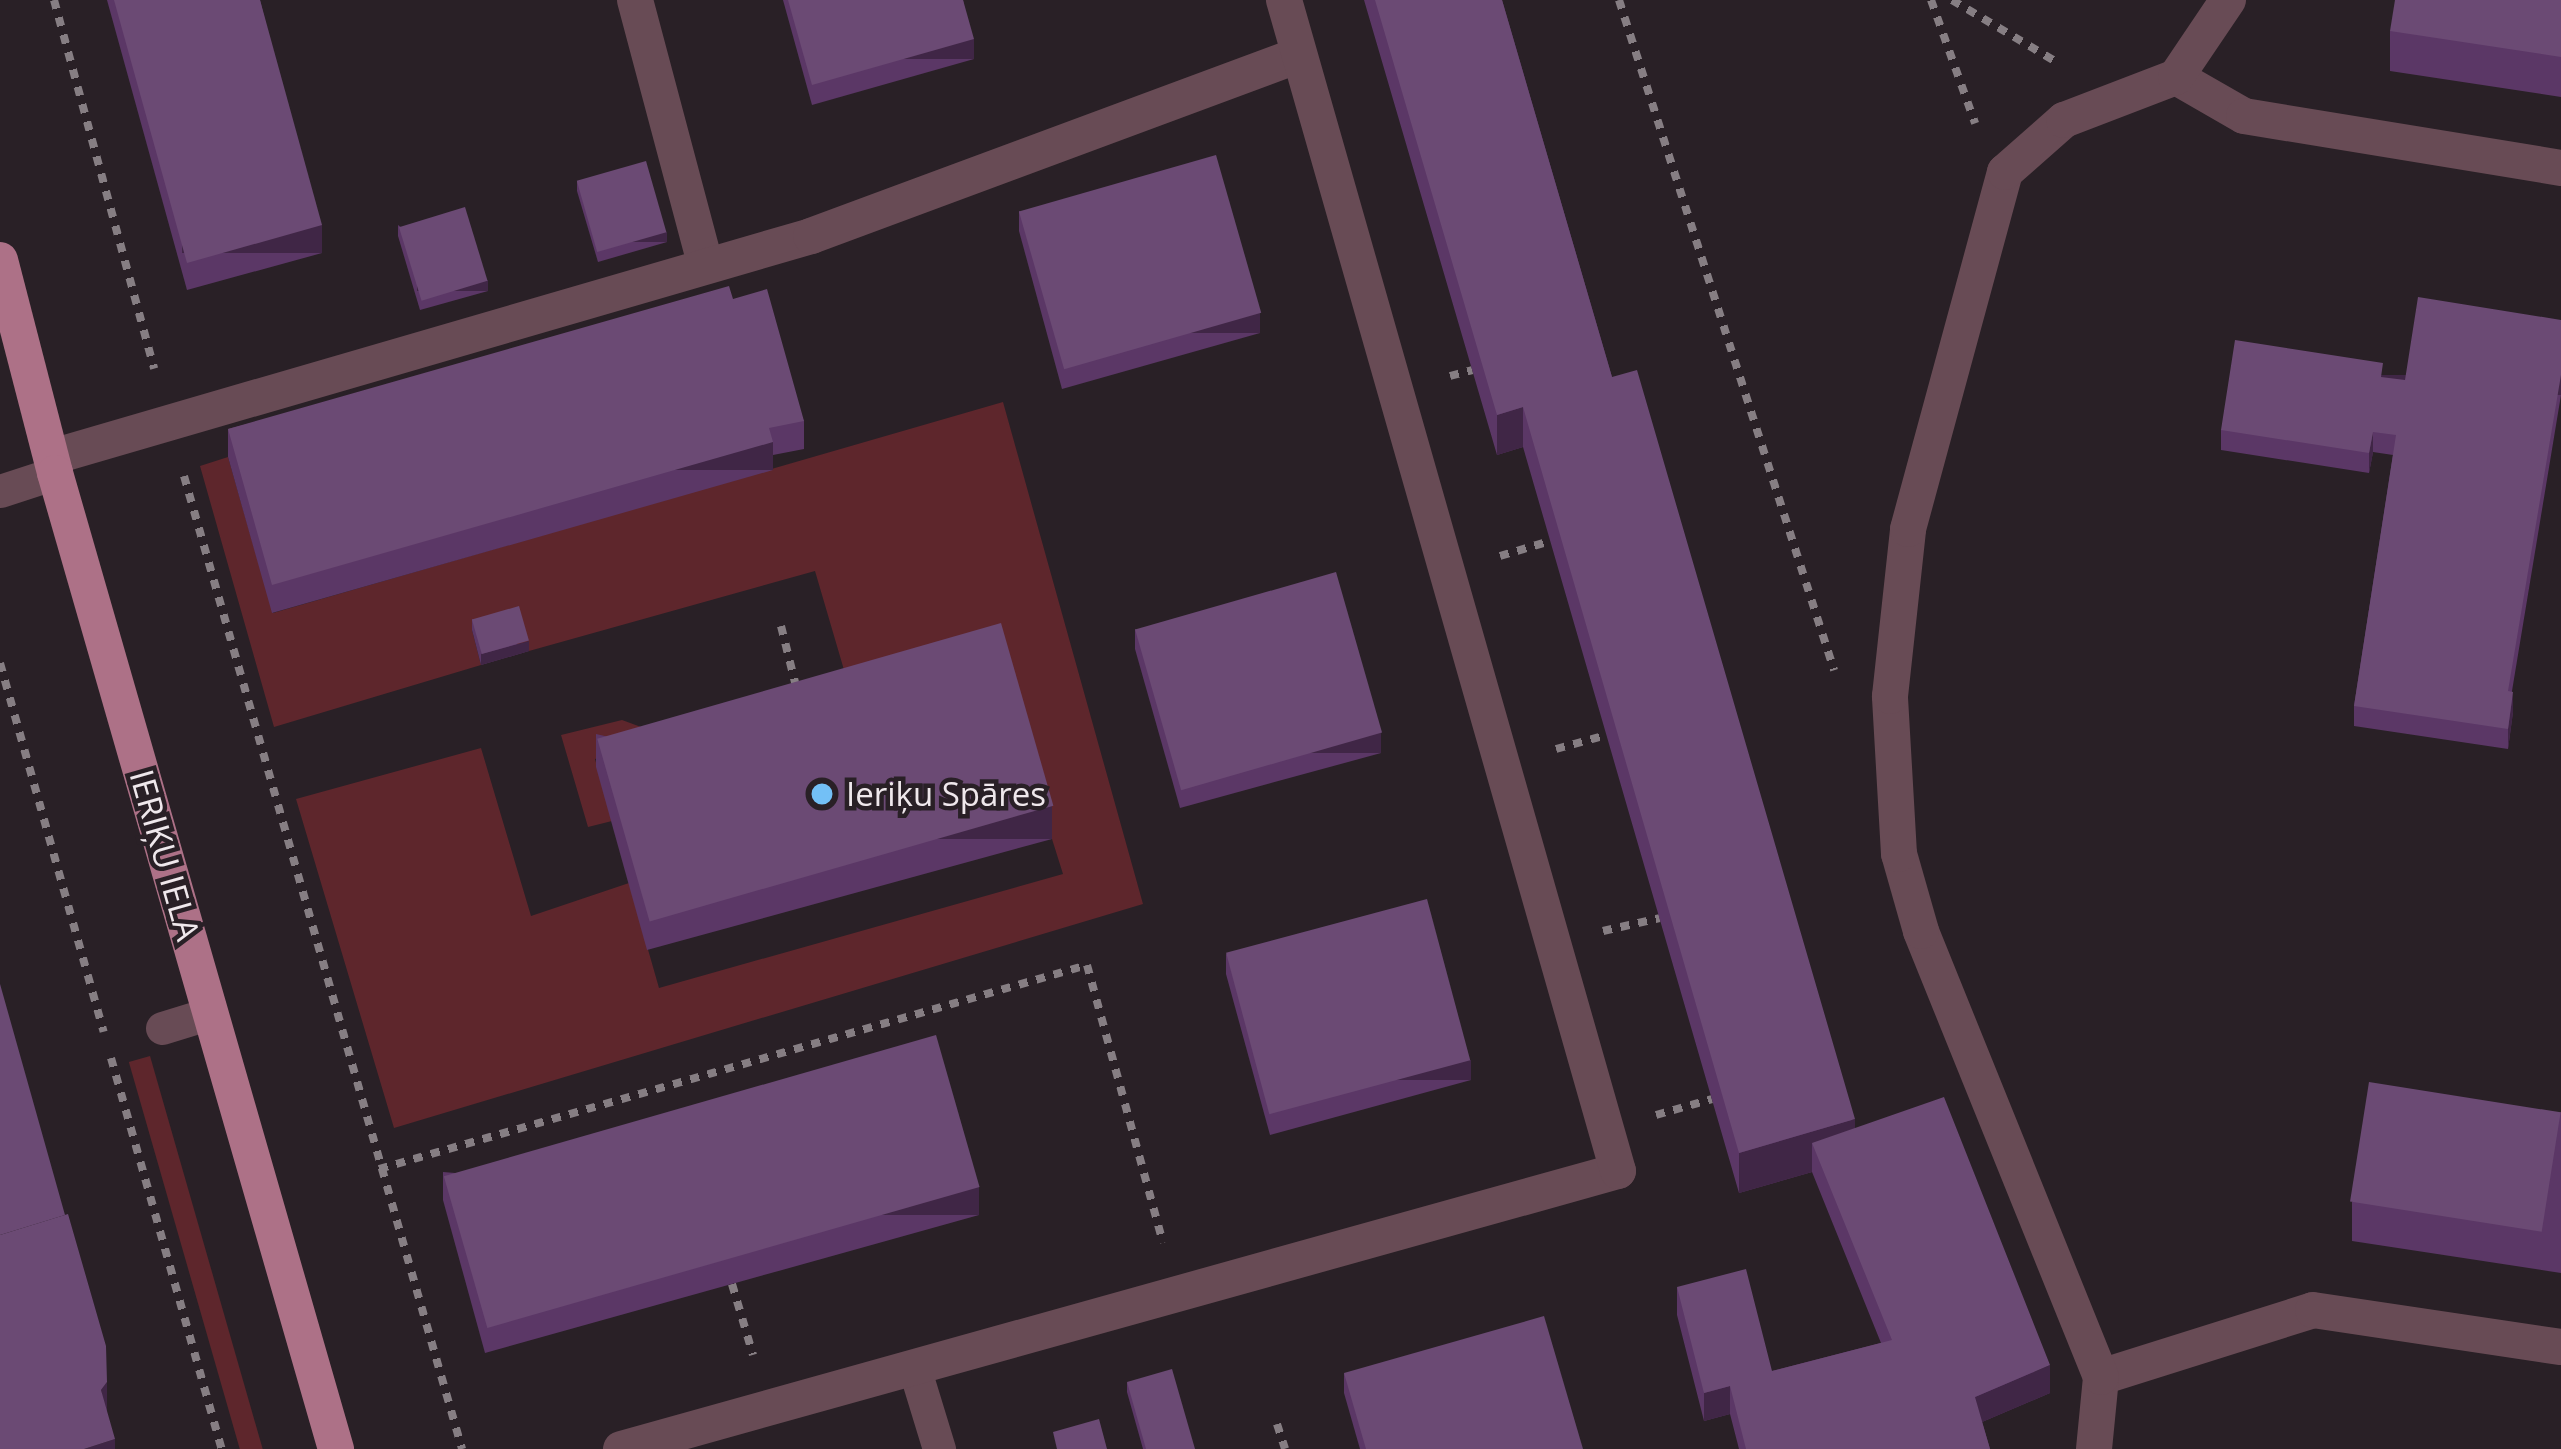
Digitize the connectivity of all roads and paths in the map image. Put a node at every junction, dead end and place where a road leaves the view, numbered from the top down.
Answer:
1 (54, 0) edge
2 (635, 0) edge
3 (1283, 0) edge
4 (1619, 0) edge
5 (1931, 0) edge
6 (1952, 0) edge
7 (2228, 0) edge
8 (1299, 55) junction
9 (2176, 77) junction
10 (2102, 105) junction
11 (2561, 168) edge
12 (2005, 172) junction
13 (0, 260) edge
14 (706, 266) junction
15 (169, 424) junction
16 (53, 465) junction
17 (0, 491) edge
18 (781, 626) dead end
19 (1839, 685) dead end
20 (797, 689) edge
21 (211, 1013) junction
22 (163, 1028) dead end
23 (379, 1169) junction
24 (732, 1284) edge
25 (1177, 1294) junction
26 (2561, 1347) edge
27 (914, 1366) junction
28 (2101, 1377) junction
29 (768, 1408) junction
30 (1277, 1424) dead end
31 (705, 1437) edge
32 (335, 1449) edge
33 (462, 1449) edge
34 (621, 1449) edge
35 (939, 1449) edge
36 (1285, 1449) edge
37 (2094, 1449) edge

1 - 15 path
2 - 14 street
3 - 8 street
4 - 19 path
5 - 12 path
6 - 10 path
7 - 9 street
8 - 14 street
8 - 25 street
9 - 10 street
9 - 11 street
10 - 12 street
12 - 28 street
13 - 16 main road, IERIĶU IELA
14 - 15 street
15 - 16 street
15 - 23 path
16 - 17 lane
16 - 21 main road, IERIĶU IELA
18 - 20 path
21 - 22 lane
21 - 32 main road, IERIĶU IELA
23 - 25 path
23 - 33 path
24 - 29 path
25 - 27 street
26 - 28 street
27 - 29 street
27 - 35 lane
28 - 37 street
29 - 31 street
30 - 36 path
31 - 34 street

